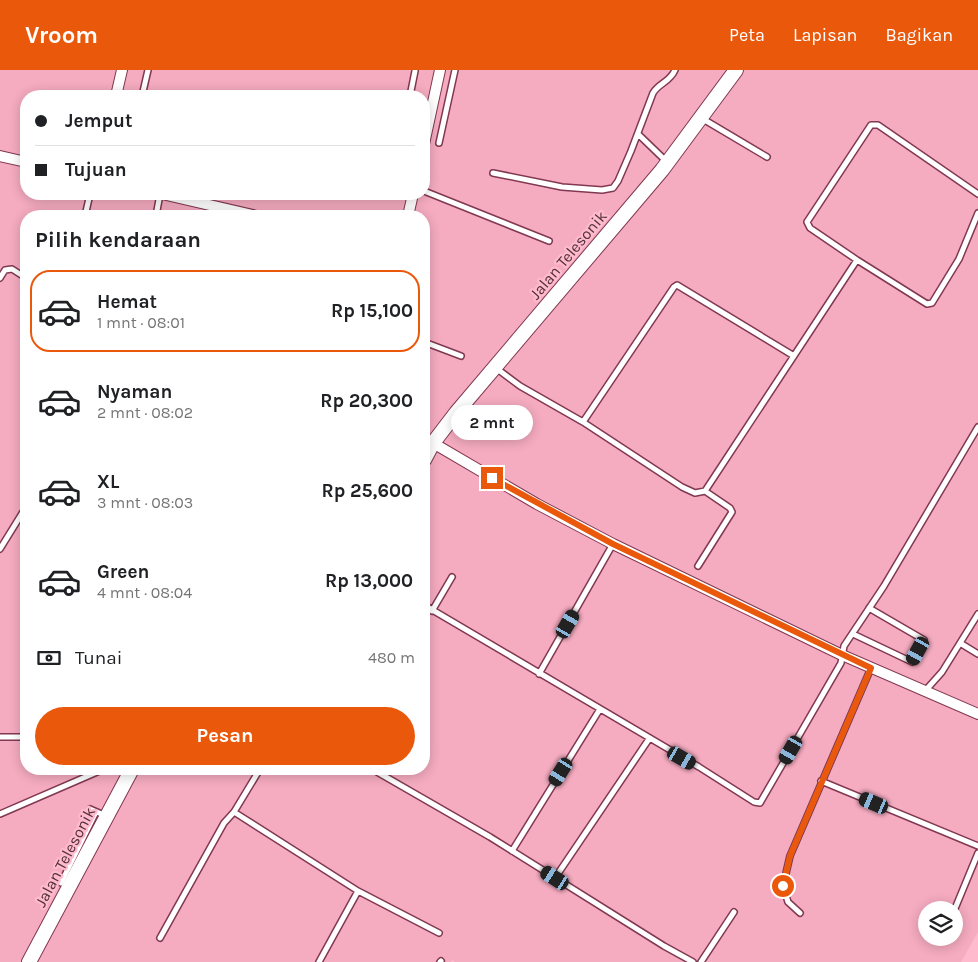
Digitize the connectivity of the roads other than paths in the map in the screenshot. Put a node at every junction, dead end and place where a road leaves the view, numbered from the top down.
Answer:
1 (122, 70) edge
2 (148, 70) edge
3 (440, 70) edge
4 (455, 70) edge
5 (675, 70) edge
6 (736, 70) edge
7 (415, 71) dead end
8 (117, 90) edge
9 (143, 90) edge
10 (411, 90) edge
11 (430, 106) edge
12 (701, 118) junction
13 (638, 134) junction
14 (439, 143) dead end
15 (0, 156) edge
16 (767, 156) dead end
17 (20, 161) edge
18 (668, 163) junction
19 (492, 174) dead end
20 (430, 193) edge
21 (978, 194) edge
22 (186, 200) edge
23 (228, 210) edge
24 (978, 213) edge
25 (549, 241) dead end
26 (857, 260) junction
27 (20, 275) edge
28 (0, 278) edge
29 (430, 344) edge
30 (461, 356) dead end
31 (794, 356) junction
32 (496, 368) junction
33 (583, 422) junction
34 (978, 427) edge
35 (430, 439) edge
36 (430, 442) edge
37 (705, 491) junction
38 (20, 517) edge
39 (613, 544) junction
40 (0, 549) edge
41 (698, 566) dead end
42 (452, 577) dead end
43 (870, 608) junction
44 (432, 610) joint
45 (978, 614) edge
46 (853, 634) junction
47 (960, 643) junction
48 (978, 654) edge
49 (842, 655) junction
50 (871, 668) junction
51 (539, 674) junction
52 (925, 691) junction
53 (600, 710) junction
54 (978, 714) edge
55 (0, 737) edge
56 (20, 737) edge
57 (649, 738) junction
58 (90, 775) edge
59 (128, 775) edge
60 (256, 775) edge
61 (382, 775) edge
62 (821, 781) junction
63 (90, 809) dead end
64 (234, 812) junction
65 (0, 814) edge
66 (102, 814) junction
67 (978, 846) edge
68 (512, 851) junction
69 (978, 853) edge
70 (555, 878) junction
71 (61, 883) dead end
72 (358, 891) junction
73 (958, 901) edge
74 (734, 912) dead end
75 (800, 913) dead end
76 (439, 933) dead end
77 (160, 938) dead end
78 (28, 962) edge
79 (319, 962) edge
80 (692, 962) edge
81 (701, 962) edge

1 - 8 street
2 - 9 lane
3 - 11 street
4 - 14 lane
5 - 13 lane
6 - 12 street, Jalan Telesonik
7 - 10 lane
12 - 16 lane
12 - 18 street, Jalan Telesonik
13 - 18 lane
13 - 19 lane
15 - 17 street
18 - 32 street, Jalan Telesonik
20 - 25 lane
21 - 26 lane
22 - 23 street
24 - 26 lane
26 - 31 lane
27 - 28 lane
29 - 30 lane
31 - 33 lane
31 - 37 lane
32 - 33 lane
32 - 35 street, Jalan Telesonik
33 - 37 lane
34 - 43 lane
36 - 39 street
37 - 41 lane
38 - 40 lane
39 - 49 street
39 - 51 lane
42 - 44 lane
43 - 46 lane
43 - 46 lane
44 - 51 lane
45 - 47 lane
46 - 49 lane
47 - 48 lane
47 - 52 lane
49 - 50 street
49 - 57 lane
50 - 52 street
50 - 62 lane
51 - 53 lane
52 - 54 street
53 - 57 lane
53 - 68 lane
55 - 56 lane
57 - 70 lane
58 - 65 lane
59 - 66 street, Jalan Telesonik
60 - 64 lane
61 - 68 lane
62 - 67 lane
62 - 75 lane
63 - 66 lane
64 - 72 lane
64 - 77 lane
66 - 71 lane
66 - 78 street, Jalan Telesonik
68 - 70 lane
69 - 73 lane
70 - 80 lane
72 - 76 lane
72 - 79 lane
74 - 81 lane

